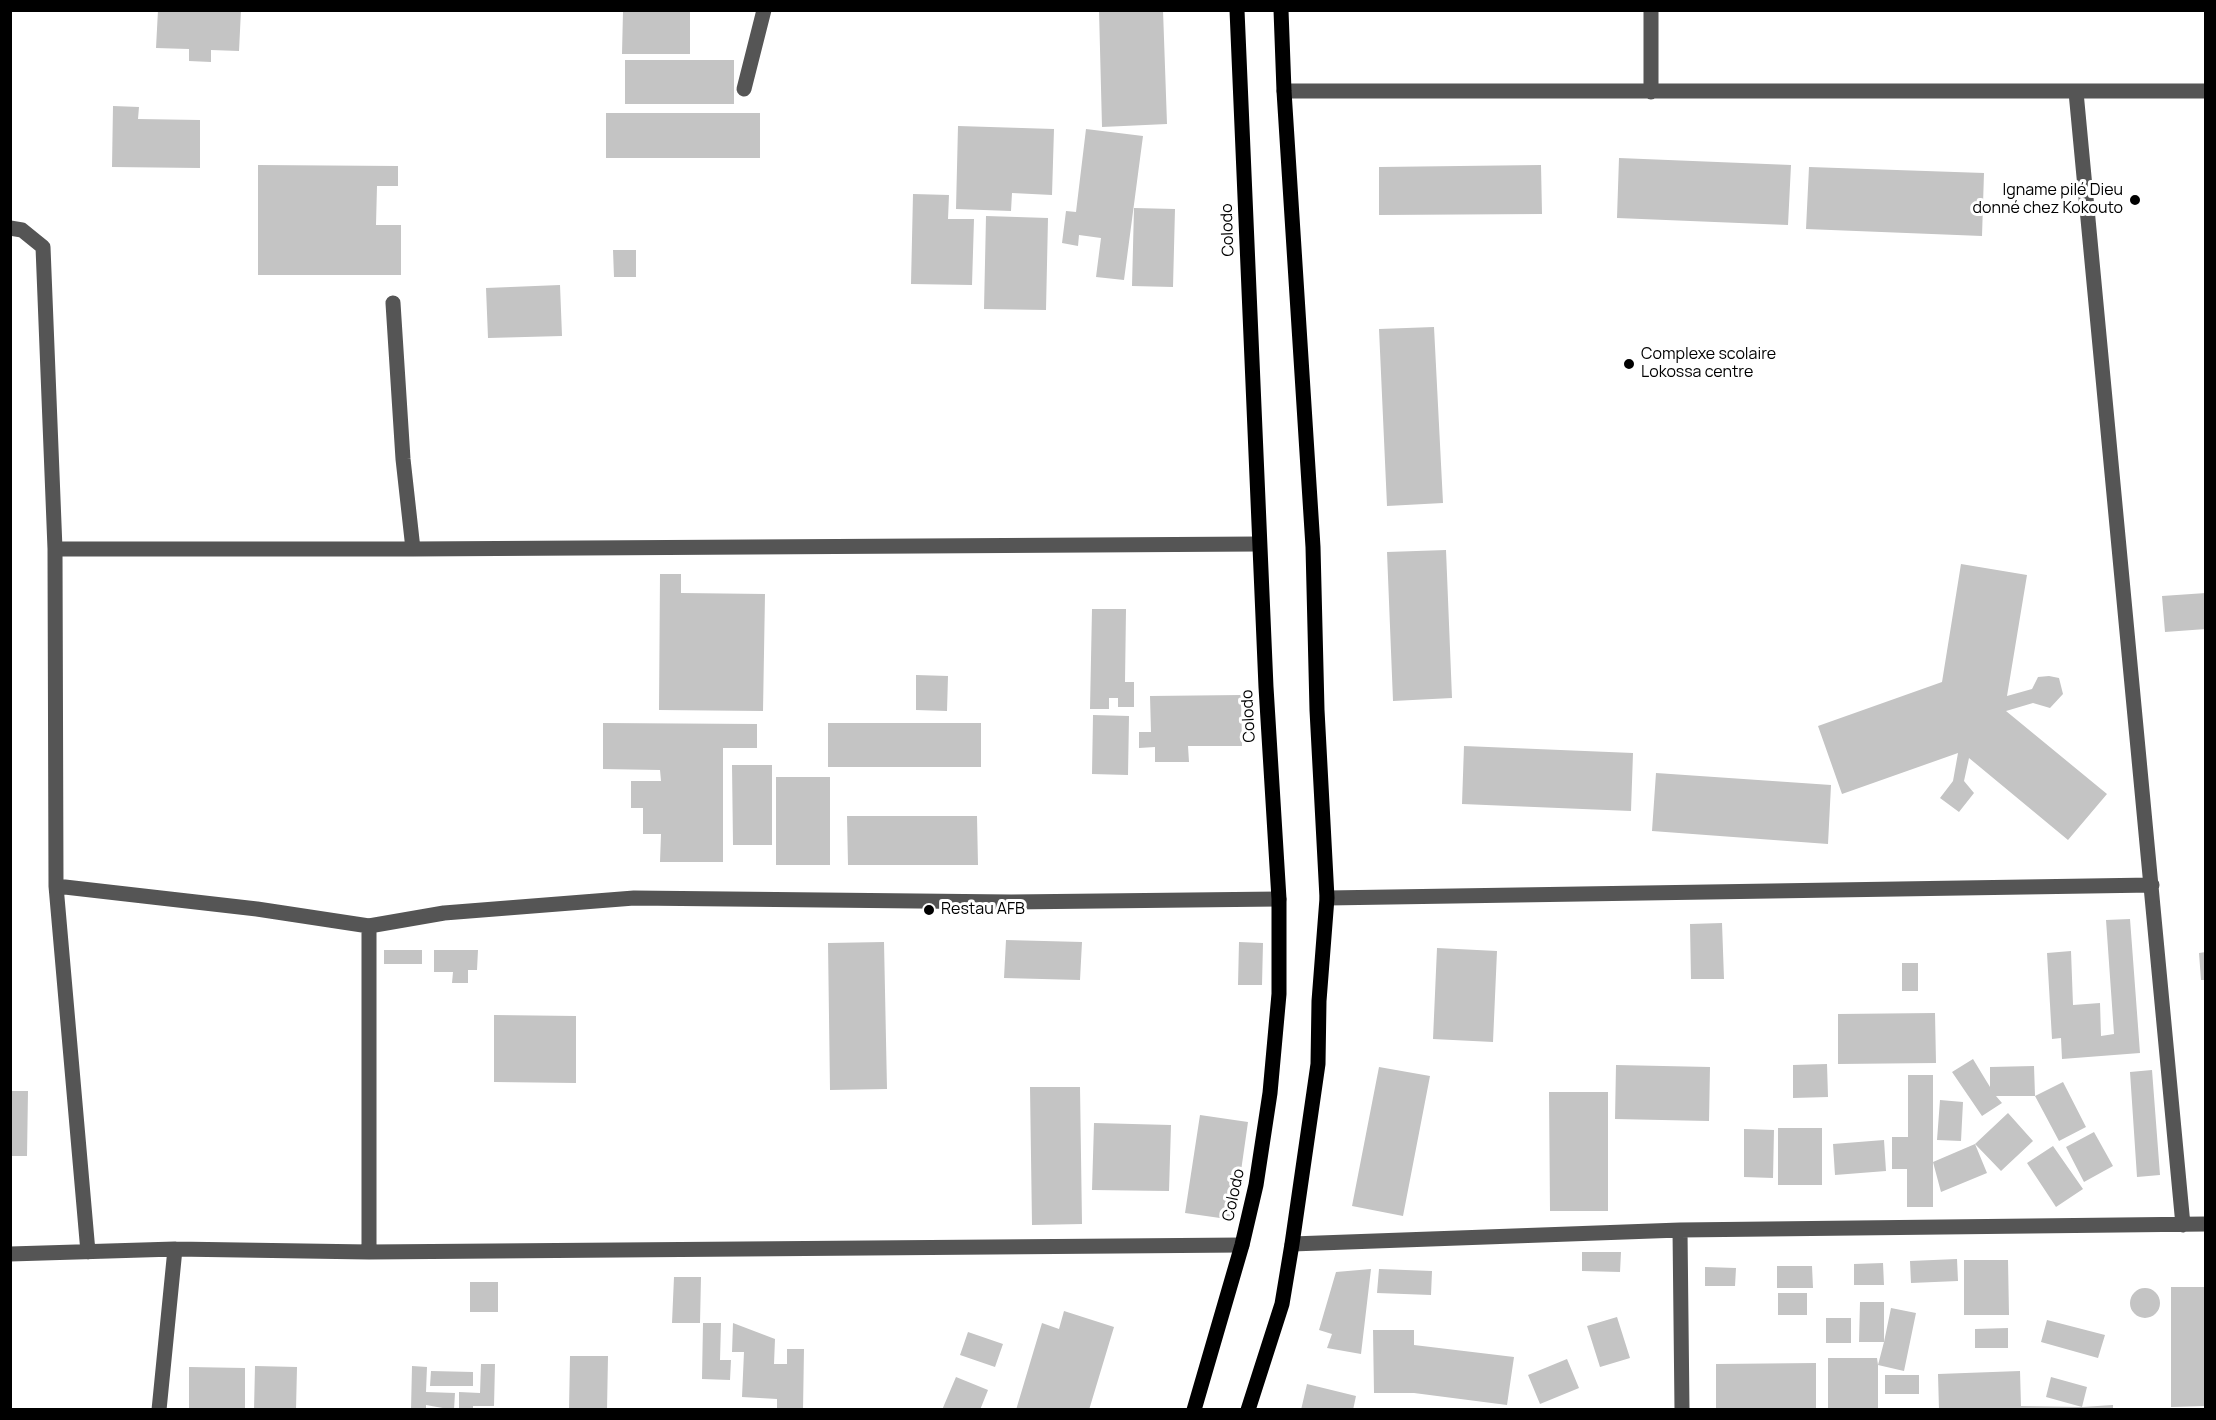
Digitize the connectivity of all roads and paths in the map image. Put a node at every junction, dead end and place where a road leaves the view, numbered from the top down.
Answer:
1 (764, 10) edge
2 (1237, 10) edge
3 (1281, 10) edge
4 (1651, 10) edge
5 (744, 89) dead end
6 (1284, 91) junction
7 (2205, 91) edge
8 (1651, 92) junction
9 (2076, 92) junction
10 (10, 228) edge
11 (393, 303) dead end
12 (1259, 544) junction
13 (55, 549) junction
14 (413, 549) junction
15 (2152, 885) junction
16 (56, 886) junction
17 (1327, 898) junction
18 (1279, 899) junction
19 (369, 926) junction
20 (2205, 1224) edge
21 (2183, 1225) junction
22 (1680, 1230) junction
23 (1292, 1244) junction
24 (1242, 1245) junction
25 (175, 1249) junction
26 (88, 1252) junction
27 (369, 1252) junction
28 (10, 1254) edge
29 (159, 1410) edge
30 (1194, 1410) edge
31 (1248, 1410) edge
32 (1682, 1410) edge

1 - 5 street
2 - 12 main road, Colodo
3 - 6 main road
4 - 8 street
6 - 8 street
6 - 17 main road
7 - 9 street
8 - 9 street
9 - 15 street
10 - 13 street
11 - 14 street
12 - 14 street
12 - 18 main road, Colodo
13 - 14 street
13 - 16 street
15 - 17 street
15 - 21 street
16 - 19 street
16 - 26 street
17 - 23 main road
18 - 19 street
18 - 24 main road, Colodo
19 - 27 street
20 - 21 street
21 - 22 street
22 - 23 street
22 - 32 street
23 - 31 main road
24 - 27 street
24 - 30 main road, Colodo
25 - 26 street
25 - 27 street
25 - 29 street
26 - 28 street

